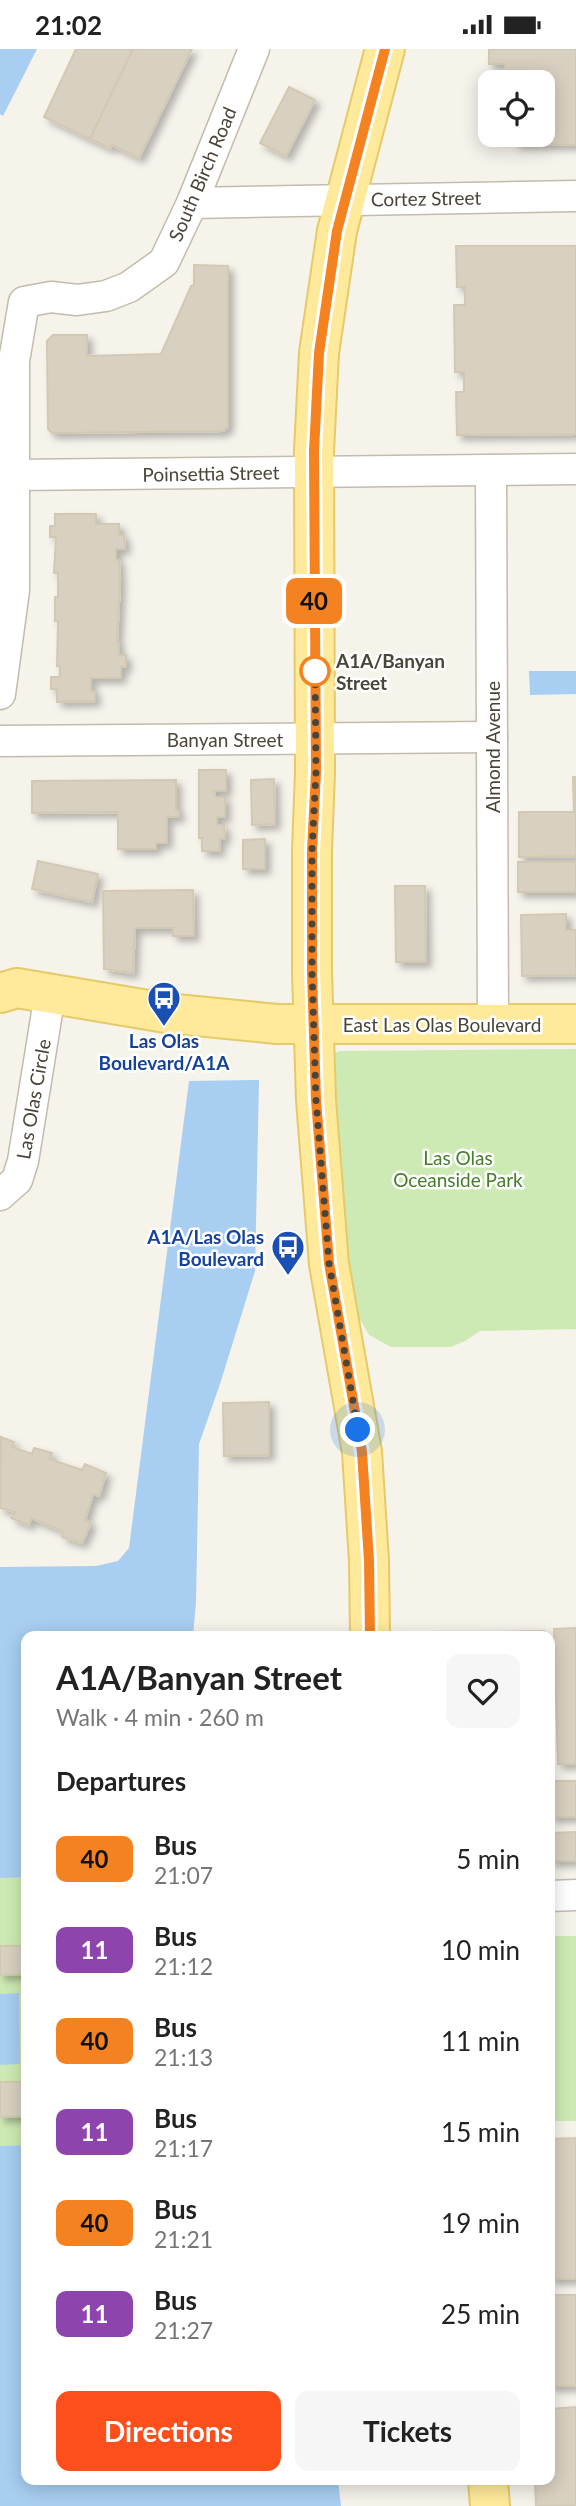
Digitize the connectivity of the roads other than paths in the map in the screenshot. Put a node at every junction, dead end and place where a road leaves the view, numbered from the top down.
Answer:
1 (254, 49) edge
2 (385, 49) edge
3 (576, 196) edge
4 (344, 199) junction
5 (192, 203) junction
6 (576, 469) edge
7 (491, 470) junction
8 (314, 472) junction
9 (13, 475) junction
10 (0, 694) edge
11 (492, 737) junction
12 (315, 739) junction
13 (0, 741) edge
14 (17, 987) edge
15 (313, 1024) junction
16 (493, 1024) junction
17 (576, 1024) edge
18 (0, 1195) edge
19 (370, 1631) edge
20 (576, 1895) edge
21 (555, 1896) edge
22 (488, 2485) edge
23 (490, 2506) edge

1 - 5 street, South Birch Road
2 - 4 main road
3 - 4 street, Cortez Street
4 - 5 street, Cortez Street
4 - 8 main road
5 - 9 street, South Birch Road
6 - 7 street, Poinsettia Street
7 - 8 street, Poinsettia Street
7 - 11 street, Almond Avenue
8 - 9 street, Poinsettia Street
8 - 12 main road
9 - 10 street, South Birch Road
11 - 12 street, Banyan Street
11 - 16 street, Almond Avenue
12 - 13 street, Banyan Street
12 - 15 main road
14 - 15 main road, East Las Olas Boulevard
14 - 18 street, Las Olas Circle
15 - 16 main road, East Las Olas Boulevard
15 - 19 main road
16 - 17 main road, East Las Olas Boulevard
20 - 21 street
22 - 23 main road

